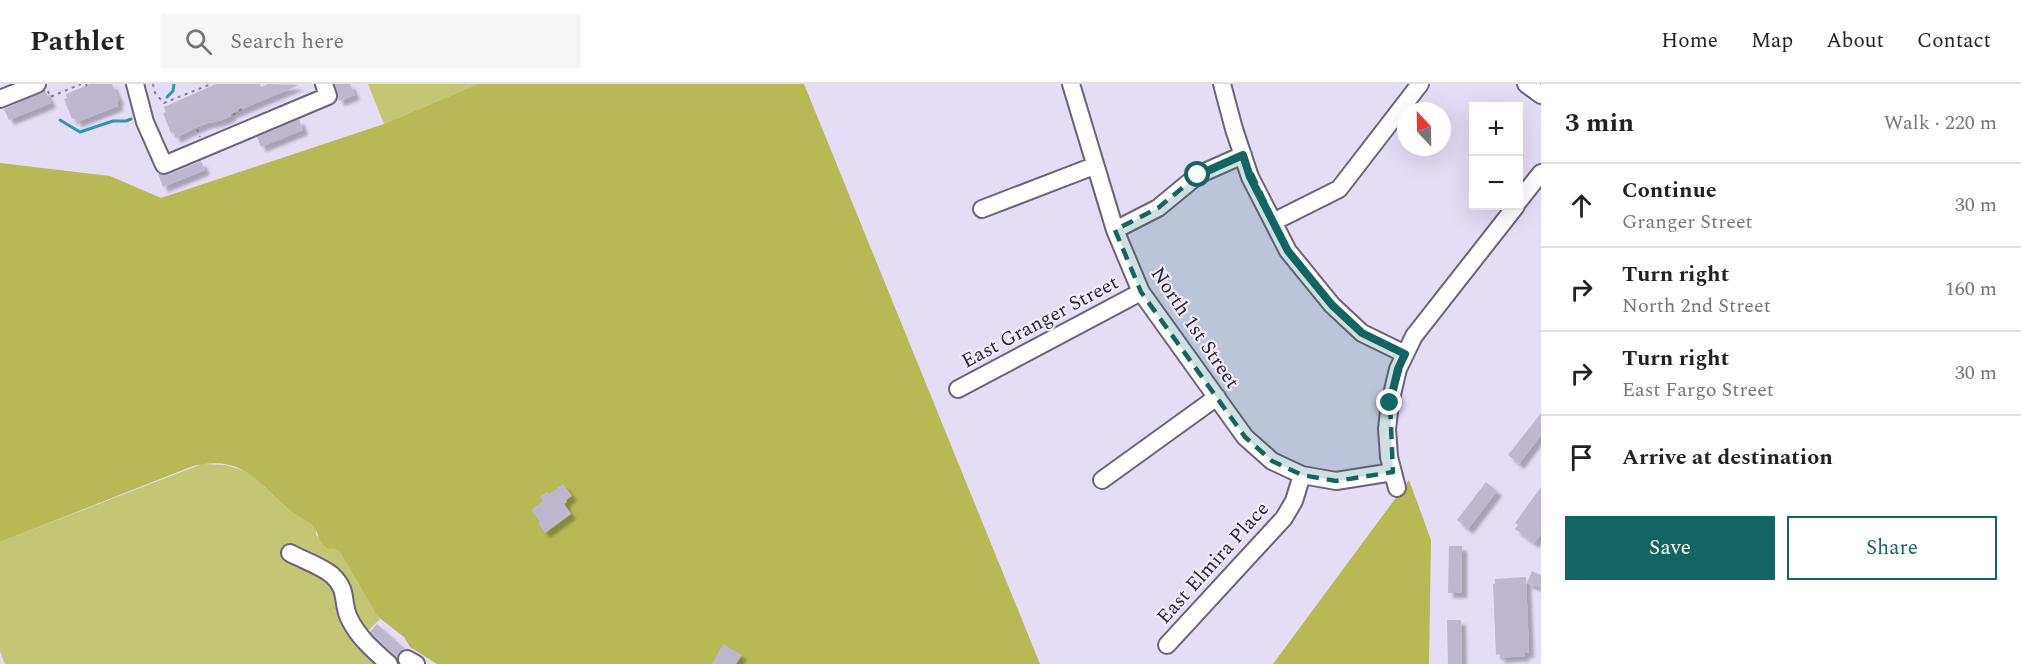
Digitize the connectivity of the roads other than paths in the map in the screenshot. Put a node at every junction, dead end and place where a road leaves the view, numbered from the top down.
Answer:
1 (135, 84) edge
2 (324, 84) edge
3 (1071, 84) edge
4 (1222, 84) edge
5 (1420, 84) edge
6 (1526, 84) edge
7 (42, 86) edge
8 (1541, 95) edge
9 (0, 99) edge
10 (1243, 155) junction
11 (1094, 165) junction
12 (1541, 173) edge
13 (1523, 196) edge
14 (982, 209) dead end
15 (1513, 210) edge
16 (1273, 222) junction
17 (1115, 230) junction
18 (1141, 292) junction
19 (1405, 354) junction
20 (958, 389) dead end
21 (1217, 398) junction
22 (1302, 475) junction
23 (1102, 480) dead end
24 (290, 553) dead end
25 (1167, 645) dead end
26 (389, 664) edge

1 - 2 street
3 - 11 street, North 1st Street
4 - 10 street
5 - 16 street
6 - 8 street
7 - 9 street
10 - 16 street
10 - 17 street
11 - 14 street
11 - 17 street, North 1st Street
12 - 13 street
15 - 19 street
16 - 19 street
17 - 18 street, North 1st Street
18 - 20 street, East Granger Street
18 - 21 street, North 1st Street
19 - 22 street, North 1st Street
21 - 22 street, North 1st Street
21 - 23 street
22 - 25 street, East Elmira Place
24 - 26 street

